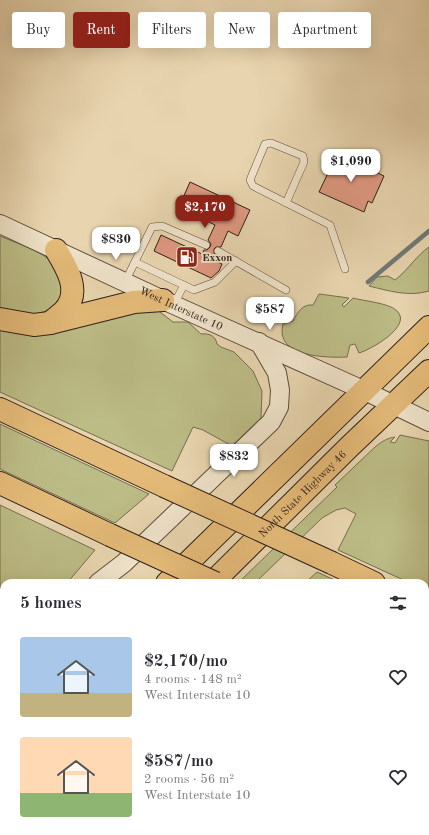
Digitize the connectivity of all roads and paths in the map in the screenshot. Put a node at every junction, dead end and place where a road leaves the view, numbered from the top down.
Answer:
1 (286, 203) junction
2 (0, 224) edge
3 (206, 245) dead end
4 (56, 250) junction
5 (218, 252) dead end
6 (236, 261) junction
7 (135, 262) junction
8 (345, 269) dead end
9 (125, 282) junction
10 (184, 285) junction
11 (286, 290) dead end
12 (168, 302) junction
13 (0, 319) edge
14 (50, 323) junction
15 (429, 327) edge
16 (259, 342) junction
17 (429, 371) edge
18 (364, 390) junction
19 (393, 404) junction
20 (0, 409) edge
21 (429, 422) edge
22 (0, 483) edge
23 (103, 579) edge
24 (171, 579) edge
25 (204, 579) edge
26 (217, 579) edge
27 (366, 579) edge

1 - 1 lane
1 - 8 lane
2 - 4 street, West Interstate 10
3 - 7 lane
4 - 9 street, West Interstate 10
4 - 14 main road
5 - 6 lane
6 - 10 lane
6 - 11 lane
7 - 9 lane
7 - 10 lane
9 - 12 street, West Interstate 10
10 - 12 lane
12 - 14 main road
12 - 16 street, West Interstate 10
13 - 14 main road
15 - 18 main road
16 - 18 street, West Interstate 10
16 - 23 street
17 - 19 main road, North State Highway 46
18 - 19 street, West Interstate 10
18 - 24 main road
19 - 21 street, West Interstate 10
19 - 26 main road, North State Highway 46
20 - 27 main road, bridge
22 - 25 main road, bridge

